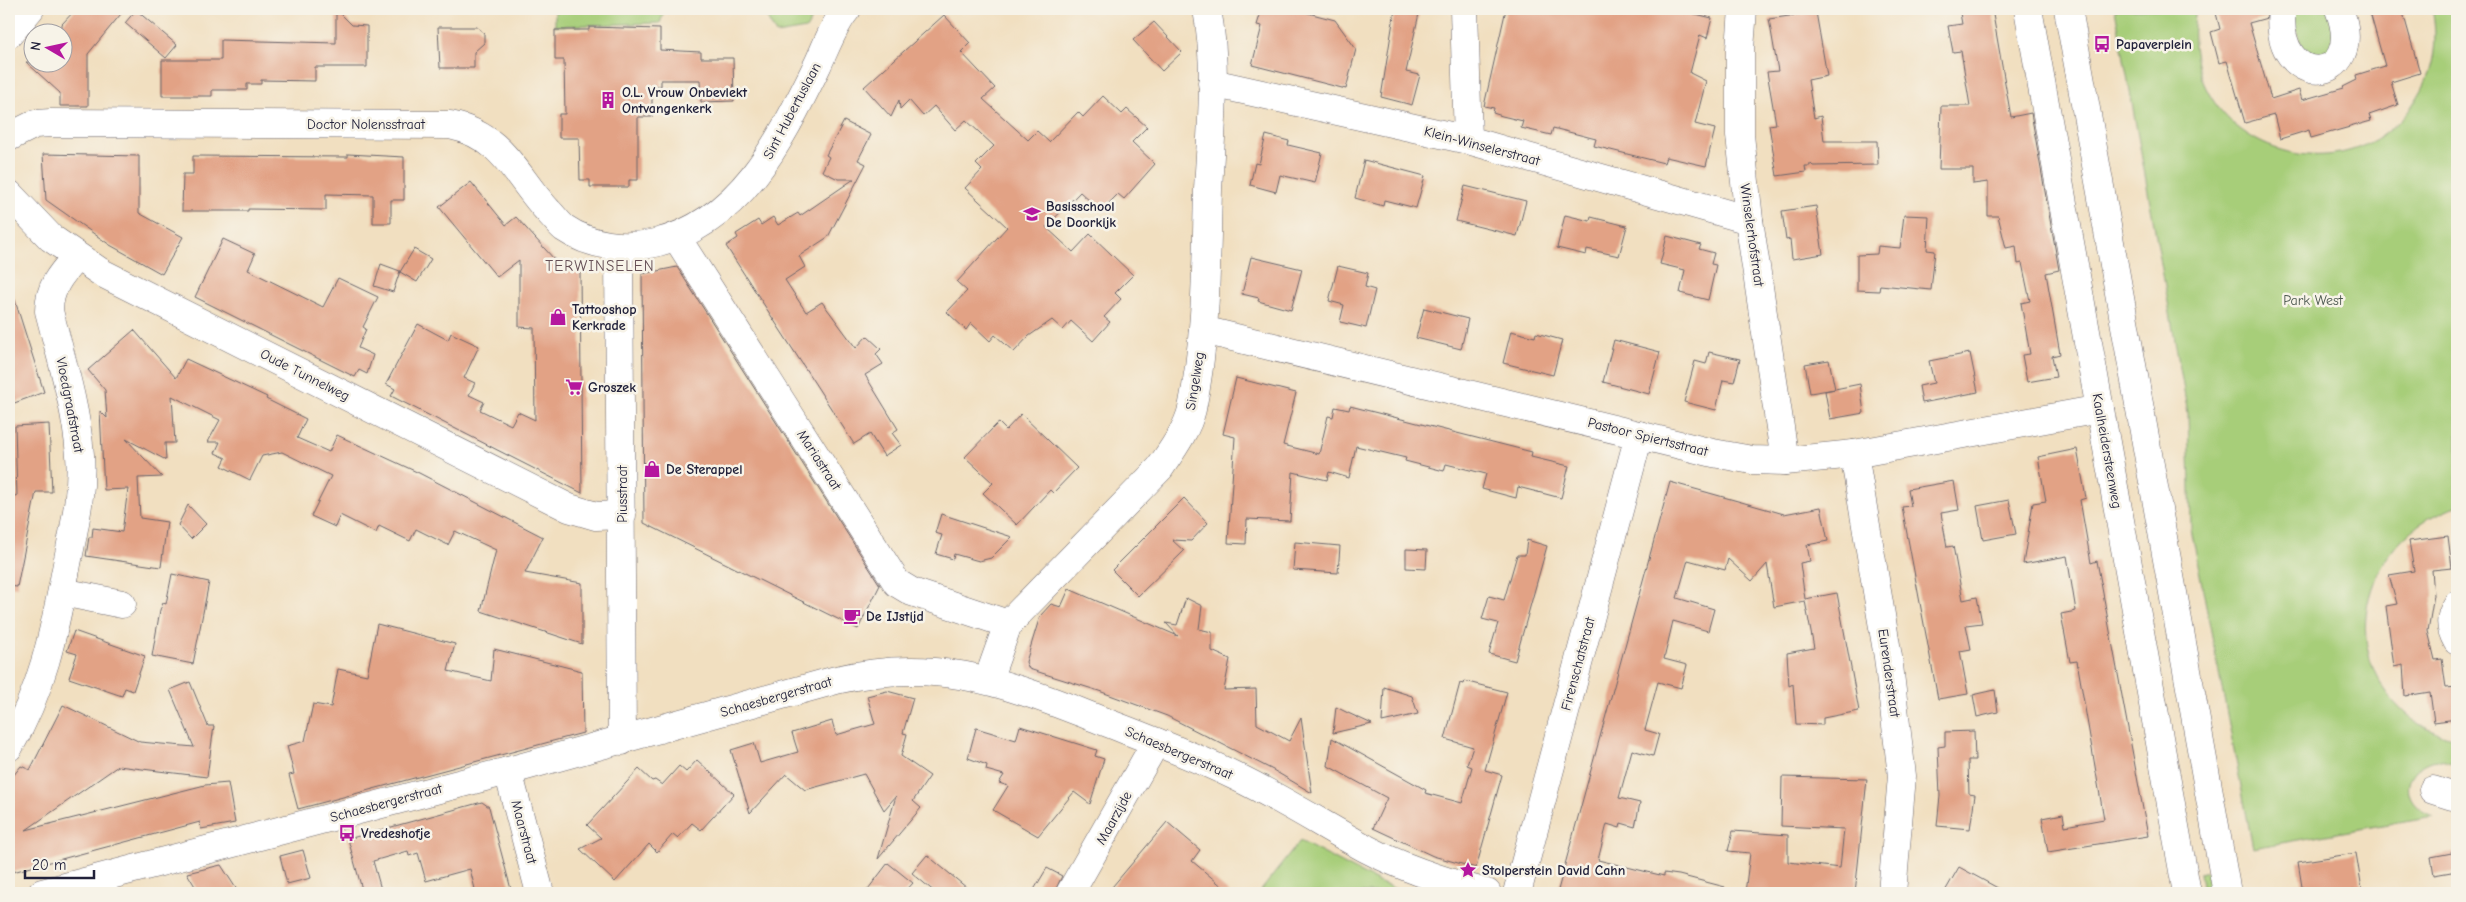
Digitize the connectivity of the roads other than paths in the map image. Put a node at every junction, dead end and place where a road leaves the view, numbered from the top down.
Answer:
1 (30, 9) edge
2 (847, 9) edge
3 (1207, 9) edge
4 (1464, 9) edge
5 (1743, 9) edge
6 (2028, 9) edge
7 (2068, 9) edge
8 (2282, 9) edge
9 (2339, 9) edge
10 (9, 34) edge
11 (1212, 83) junction
12 (9, 137) edge
13 (1468, 140) junction
14 (9, 194) edge
15 (1749, 220) junction
16 (677, 238) junction
17 (620, 248) junction
18 (76, 257) junction
19 (1203, 330) junction
20 (2100, 409) junction
21 (1639, 435) junction
22 (1854, 454) junction
23 (1785, 460) junction
24 (622, 515) junction
25 (62, 592) junction
26 (122, 604) dead end
27 (2457, 605) edge
28 (1008, 624) junction
29 (2457, 641) edge
30 (988, 680) junction
31 (622, 741) junction
32 (1156, 742) junction
33 (9, 747) edge
34 (508, 772) junction
35 (42, 893) edge
36 (540, 893) edge
37 (1070, 893) edge
38 (1487, 893) edge
39 (1516, 893) edge
40 (1892, 893) edge
41 (2187, 893) edge
42 (2227, 893) edge

1 - 10 street
2 - 16 street, Sint Hubertuslaan
3 - 11 street, Singelweg
4 - 13 street
5 - 15 street, Winselerhofstraat
6 - 20 street, Kaalheidersteenweg
7 - 42 street
8 - 9 street
11 - 13 street, Klein-Winselerstraat
11 - 19 street, Singelweg
12 - 17 street, Doctor Nolensstraat
13 - 15 street, Klein-Winselerstraat
14 - 18 street, Oude Tunnelweg
15 - 23 street, Winselerhofstraat
16 - 17 street, Doctor Nolensstraat
16 - 28 street, Mariastraat
17 - 24 street, Piusstraat
18 - 24 street, Oude Tunnelweg
18 - 25 street, Vloedgraafstraat
19 - 21 street, Pastoor Spiertsstraat
19 - 28 street, Singelweg
20 - 22 street, Pastoor Spiertsstraat
20 - 41 street, Kaalheidersteenweg
21 - 23 street, Pastoor Spiertsstraat
21 - 39 street, Firenschatstraat
22 - 23 street, Pastoor Spiertsstraat
22 - 40 street, Eurenderstraat
24 - 31 street, Piusstraat
25 - 26 street
25 - 33 street, Vloedgraafstraat
27 - 29 street
28 - 30 street, Singelweg
30 - 31 street, Schaesbergerstraat
30 - 32 street, Schaesbergerstraat
31 - 34 street, Schaesbergerstraat
32 - 37 street, Maarzijde
32 - 38 street, Schaesbergerstraat
34 - 35 street, Schaesbergerstraat
34 - 36 street, Maarstraat

